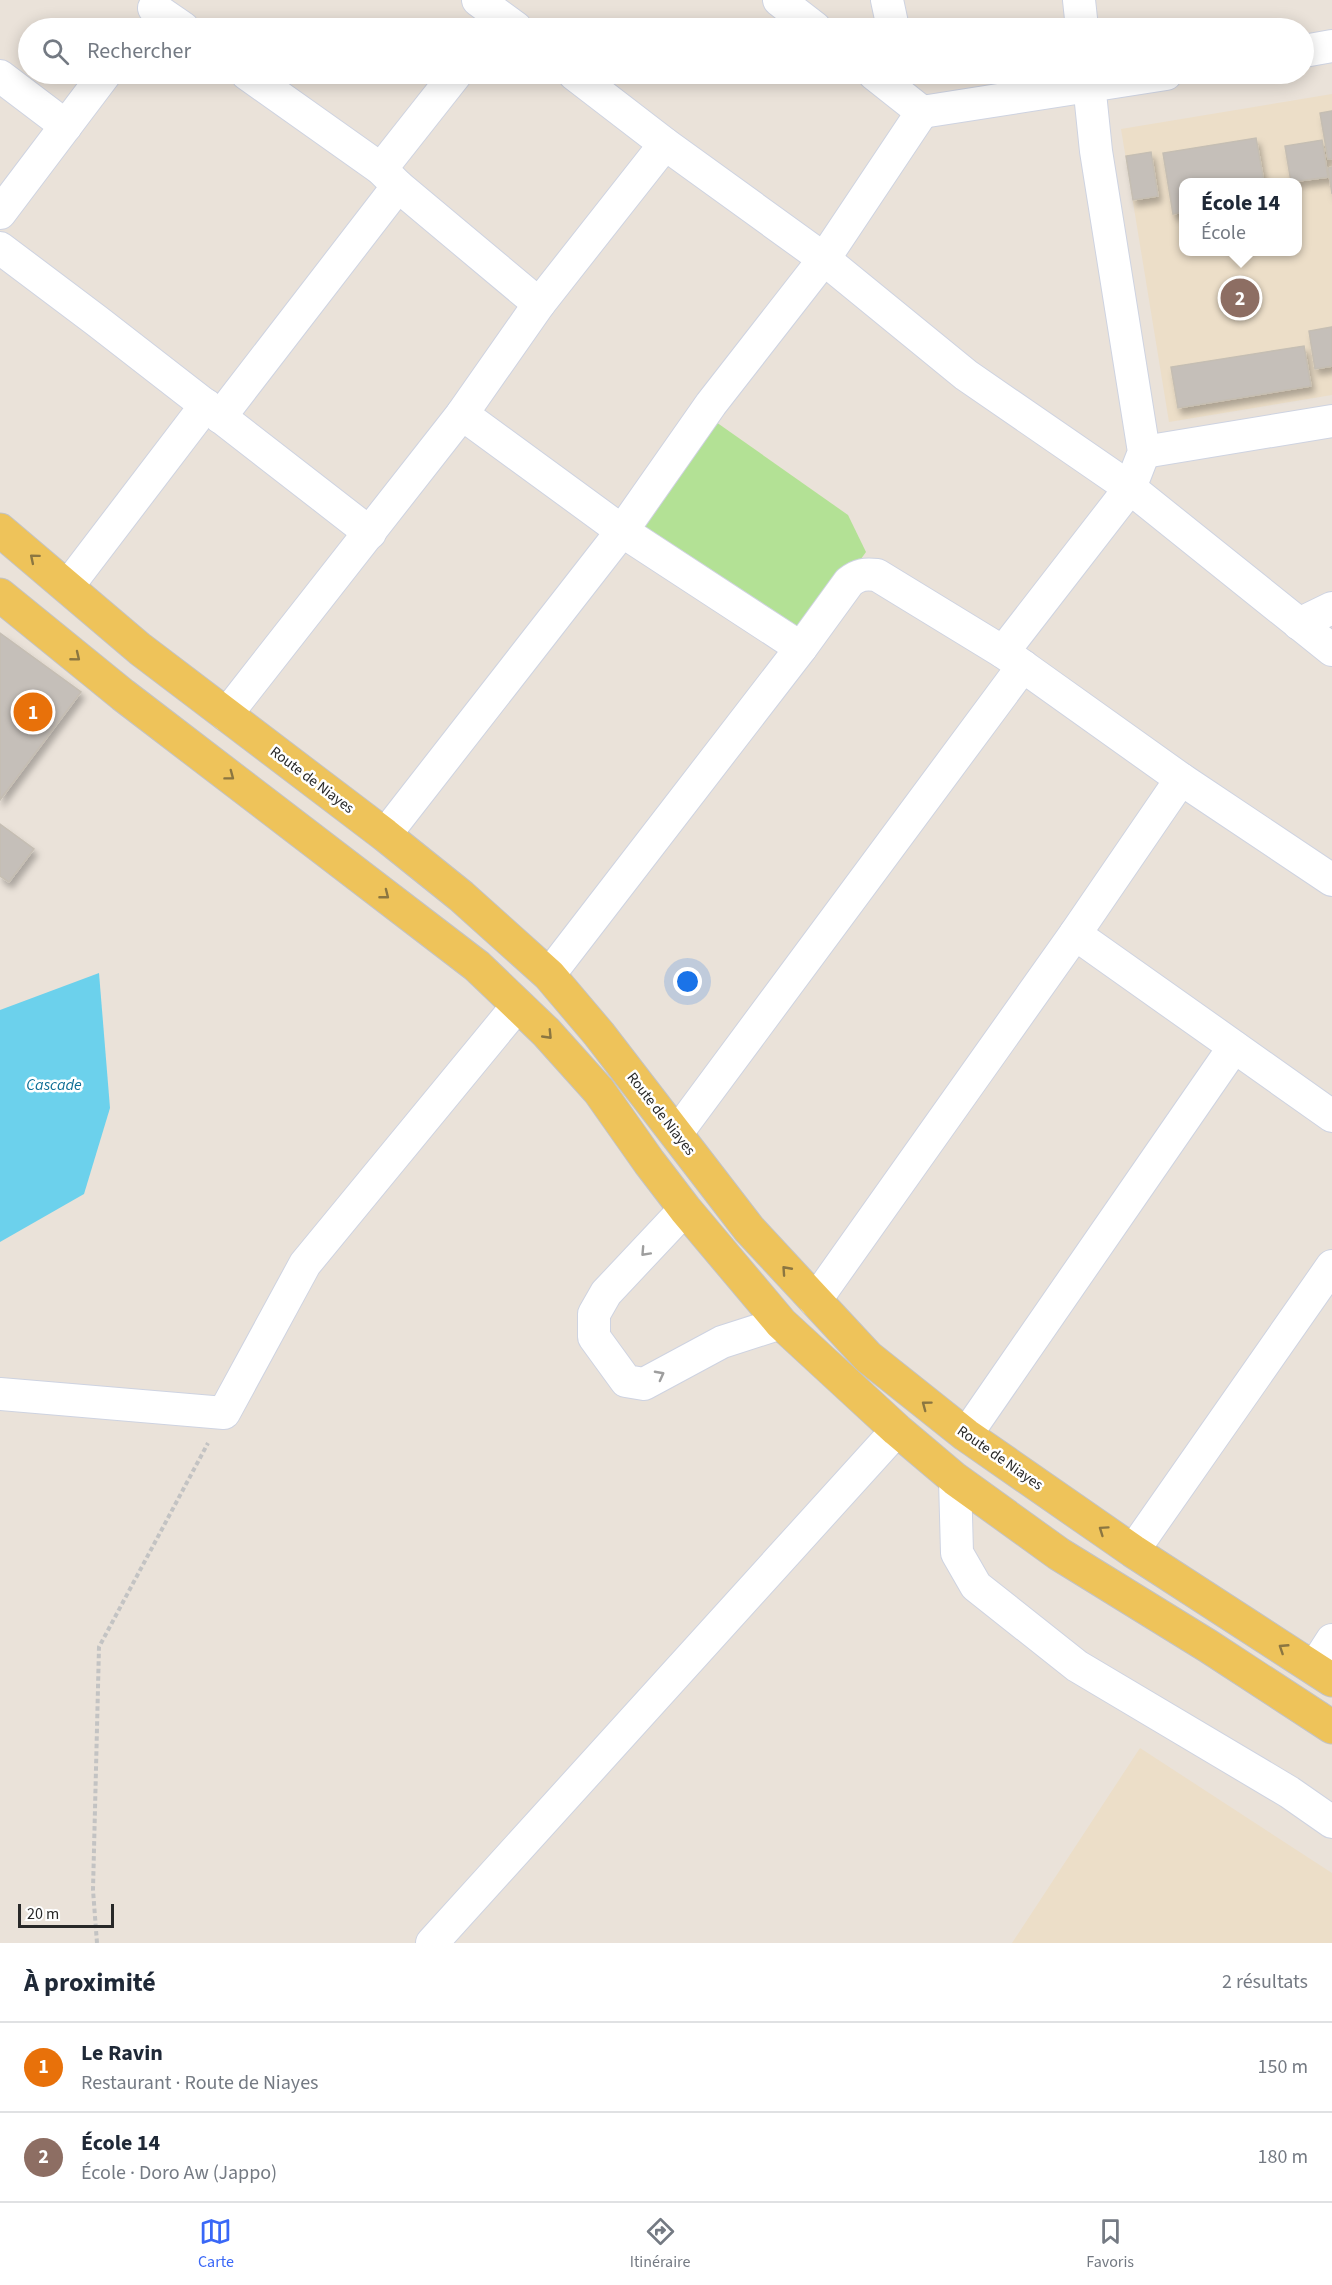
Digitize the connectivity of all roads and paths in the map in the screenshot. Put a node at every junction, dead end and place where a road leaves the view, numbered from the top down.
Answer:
1 (779, 0) edge
2 (887, 0) edge
3 (1079, 0) edge
4 (802, 18) edge
5 (891, 18) edge
6 (1081, 18) edge
7 (1332, 46) edge
8 (1314, 49) edge
9 (0, 76) edge
10 (98, 84) edge
11 (261, 84) edge
12 (449, 84) edge
13 (587, 84) edge
14 (890, 84) edge
15 (1068, 84) edge
16 (1089, 84) edge
17 (922, 112) junction
18 (66, 126) junction
19 (665, 144) junction
20 (389, 177) junction
21 (0, 213) edge
22 (0, 248) edge
23 (824, 259) junction
24 (539, 304) junction
25 (213, 411) junction
26 (462, 414) junction
27 (1332, 421) edge
28 (1144, 452) junction
29 (1130, 488) junction
30 (0, 530) edge
31 (622, 531) junction
32 (370, 533) junction
33 (68, 586) junction
34 (0, 595) edge
35 (1332, 608) edge
36 (1299, 624) junction
37 (801, 648) junction
38 (1332, 651) edge
39 (1013, 659) junction
40 (226, 715) junction
41 (1181, 779) junction
42 (385, 835) junction
43 (1328, 868) edge
44 (1075, 934) junction
45 (549, 975) junction
46 (518, 1005) junction
47 (1234, 1047) junction
48 (1332, 1116) edge
49 (677, 1133) junction
50 (685, 1209) junction
51 (1332, 1266) edge
52 (815, 1301) junction
53 (781, 1323) junction
54 (0, 1394) edge
55 (224, 1413) junction
56 (897, 1430) junction
57 (966, 1435) junction
58 (955, 1479) junction
59 (1133, 1551) junction
60 (1332, 1640) edge
61 (1323, 1674) edge
62 (1332, 1727) edge
63 (1332, 1822) edge
64 (97, 1943) edge
65 (432, 1943) edge

1 - 4 street
2 - 5 street
3 - 6 street
7 - 8 street
9 - 18 street
10 - 18 street
11 - 20 street
12 - 20 street
13 - 19 street
14 - 17 street
15 - 17 street
16 - 28 street
17 - 23 street
18 - 21 street
19 - 23 street
19 - 24 street
20 - 24 street
20 - 25 street
22 - 25 street
23 - 29 street
23 - 31 street
24 - 26 street
25 - 32 street
25 - 33 street
26 - 31 street
26 - 32 street
27 - 28 street
28 - 29 street
29 - 36 street
29 - 39 street
33 -> 30 main road, Route de Niayes
31 - 37 street
31 - 42 street
32 - 40 street
33 - 40 main road, Route de Niayes
34 -> 46 main road
35 - 36 street
36 - 38 street
37 - 39 street
37 - 45 street
39 - 41 street
39 - 49 street
40 - 42 main road, Route de Niayes
41 - 43 street
41 - 44 street
42 - 45 main road, Route de Niayes
44 - 47 street
44 - 52 street
45 - 49 main road, Route de Niayes
46 -> 50 main road
46 - 55 street
47 - 48 street
47 - 57 street
52 -> 49 main road, Route de Niayes
50 - 53 main road
50 -> 53 street
51 - 59 street
57 -> 52 main road, Route de Niayes
53 - 56 main road
54 - 55 street
55 - 64 path
56 - 58 main road
56 - 65 street
59 -> 57 main road, Route de Niayes
58 - 62 main road
58 - 63 street
61 -> 59 main road, Route de Niayes
60 - 61 street

